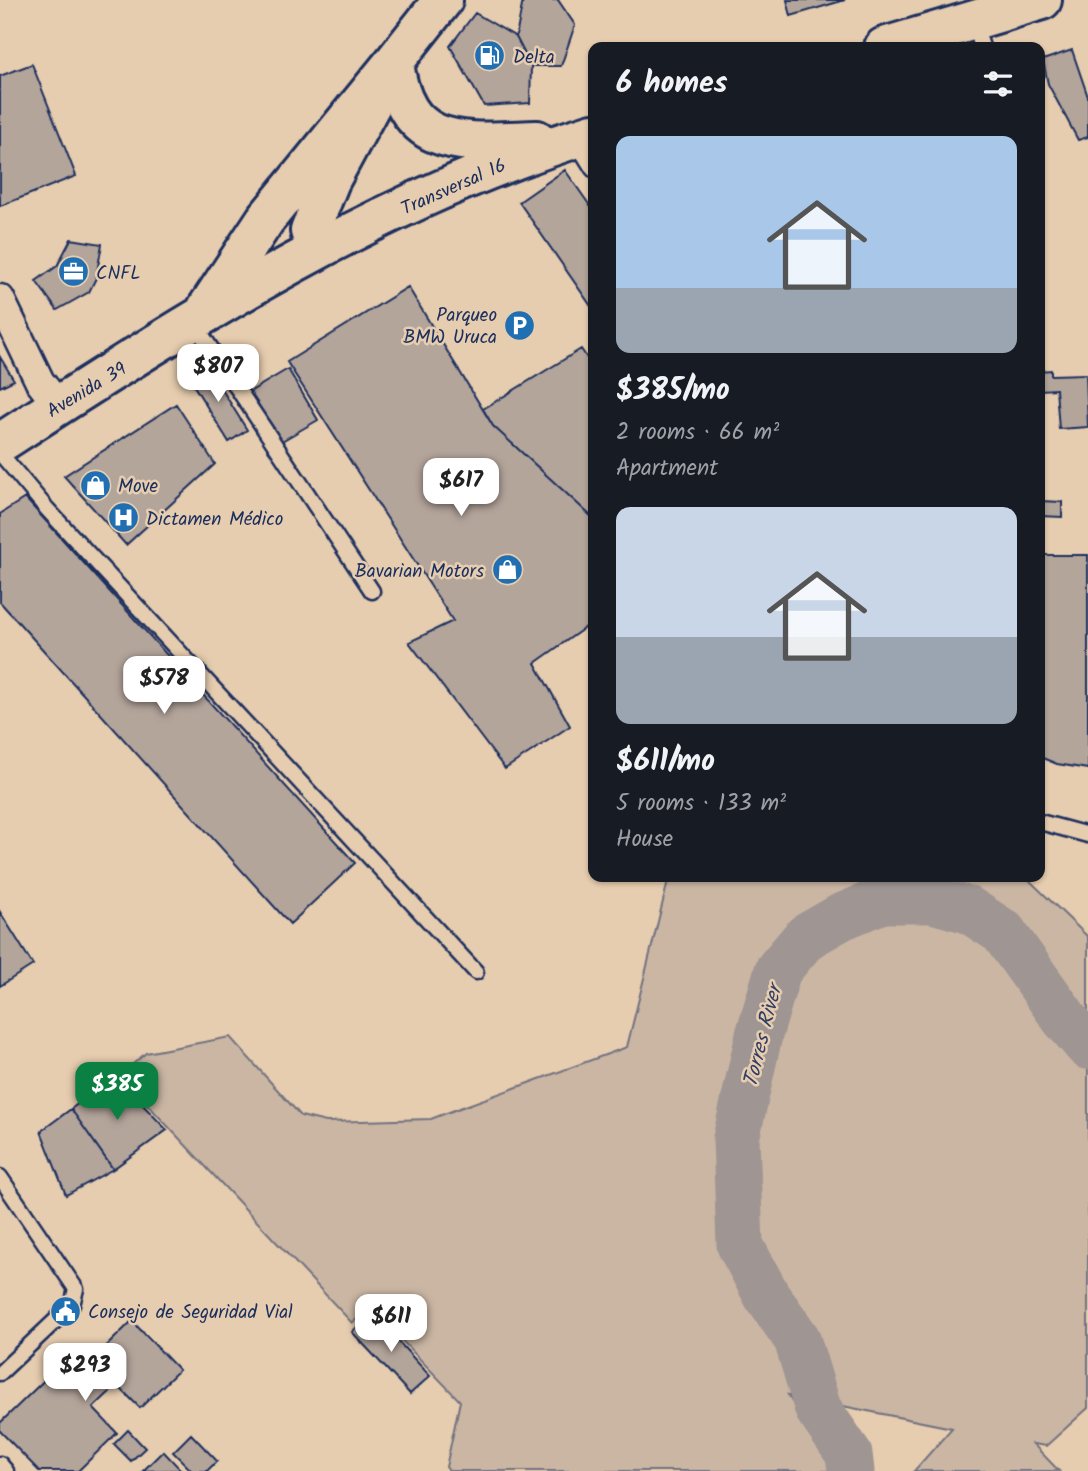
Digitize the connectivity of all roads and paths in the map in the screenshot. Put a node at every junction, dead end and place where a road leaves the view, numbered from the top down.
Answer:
1 (443, 0) edge
2 (1042, 0) edge
3 (965, 33) edge
4 (913, 42) edge
5 (394, 62) junction
6 (587, 147) edge
7 (316, 249) junction
8 (0, 299) edge
9 (197, 319) junction
10 (58, 405) junction
11 (0, 443) edge
12 (0, 453) edge
13 (372, 591) dead end
14 (1045, 823) edge
15 (1088, 835) edge
16 (476, 972) dead end
17 (0, 1177) edge
18 (0, 1373) edge
19 (0, 1464) edge
20 (6, 1471) edge

1 - 5 main road
2 - 3 main road
3 - 4 main road
5 - 6 main road
5 - 7 main road
5 - 9 main road
6 - 7 main road, Transversal 16
7 - 9 main road, Avenida 39
8 - 10 street
9 - 10 main road, Avenida 39
9 - 13 lane
10 - 11 main road, Avenida 39
12 - 16 lane
14 - 15 lane
17 - 18 lane
19 - 20 lane

